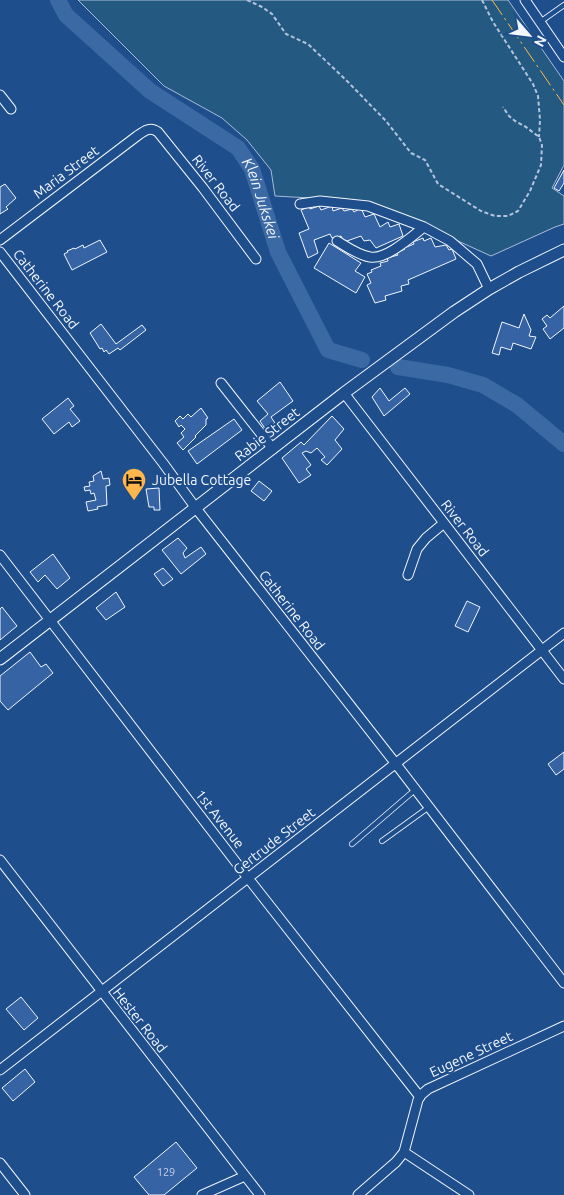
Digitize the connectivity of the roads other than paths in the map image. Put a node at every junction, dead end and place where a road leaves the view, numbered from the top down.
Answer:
1 (525, 0) edge
2 (564, 5) edge
3 (540, 22) junction
4 (564, 57) edge
5 (0, 95) edge
6 (11, 109) dead end
7 (150, 129) joint
8 (300, 204) dead end
9 (424, 227) junction
10 (0, 240) edge
11 (337, 241) dead end
12 (564, 250) edge
13 (0, 252) edge
14 (256, 259) dead end
15 (489, 289) junction
16 (221, 383) dead end
17 (344, 393) junction
18 (272, 449) junction
19 (195, 507) junction
20 (444, 523) junction
21 (0, 555) edge
22 (408, 575) dead end
23 (50, 620) junction
24 (564, 634) edge
25 (542, 650) junction
26 (0, 659) edge
27 (564, 679) edge
28 (396, 764) junction
29 (416, 789) junction
30 (429, 807) junction
31 (382, 841) dead end
32 (352, 844) dead end
33 (0, 860) edge
34 (248, 878) junction
35 (564, 983) edge
36 (101, 991) junction
37 (564, 1026) edge
38 (0, 1070) edge
39 (420, 1097) junction
40 (404, 1152) junction
41 (0, 1163) edge
42 (245, 1176) junction
43 (25, 1195) edge
44 (202, 1195) edge
45 (260, 1195) edge
46 (358, 1195) edge
47 (469, 1195) edge

1 - 3 street
2 - 3 lane
3 - 4 street
5 - 6 street
7 - 10 street, Maria Street
7 - 14 street, River Road
8 - 9 street
9 - 11 street
9 - 15 street
12 - 15 street, Rabie Street
13 - 19 street, Catherine Road
15 - 17 street, Rabie Street
16 - 18 street
17 - 18 street, Rabie Street
17 - 20 street, River Road
18 - 19 street, Rabie Street
19 - 23 street, Rabie Street
19 - 28 street, Catherine Road
20 - 22 street
20 - 25 street, River Road
21 - 23 street, 1st Avenue
23 - 26 street, Rabie Street
23 - 34 street, 1st Avenue
24 - 25 street, Gertrude Street
25 - 27 street, River Road
25 - 28 street, Gertrude Street
28 - 29 street, Catherine Road
28 - 34 street, Gertrude Street
29 - 30 street, Catherine Road
29 - 32 lane
30 - 31 lane
30 - 35 street, Catherine Road
33 - 36 street, Hester Road
34 - 36 street, Gertrude Street
34 - 39 street, 1st Avenue
36 - 38 street, Gertrude Street
36 - 42 street, Hester Road
37 - 39 street, Eugene Street
39 - 40 street
40 - 46 street
40 - 47 street
41 - 43 street
42 - 44 street
42 - 45 street, Hester Road

